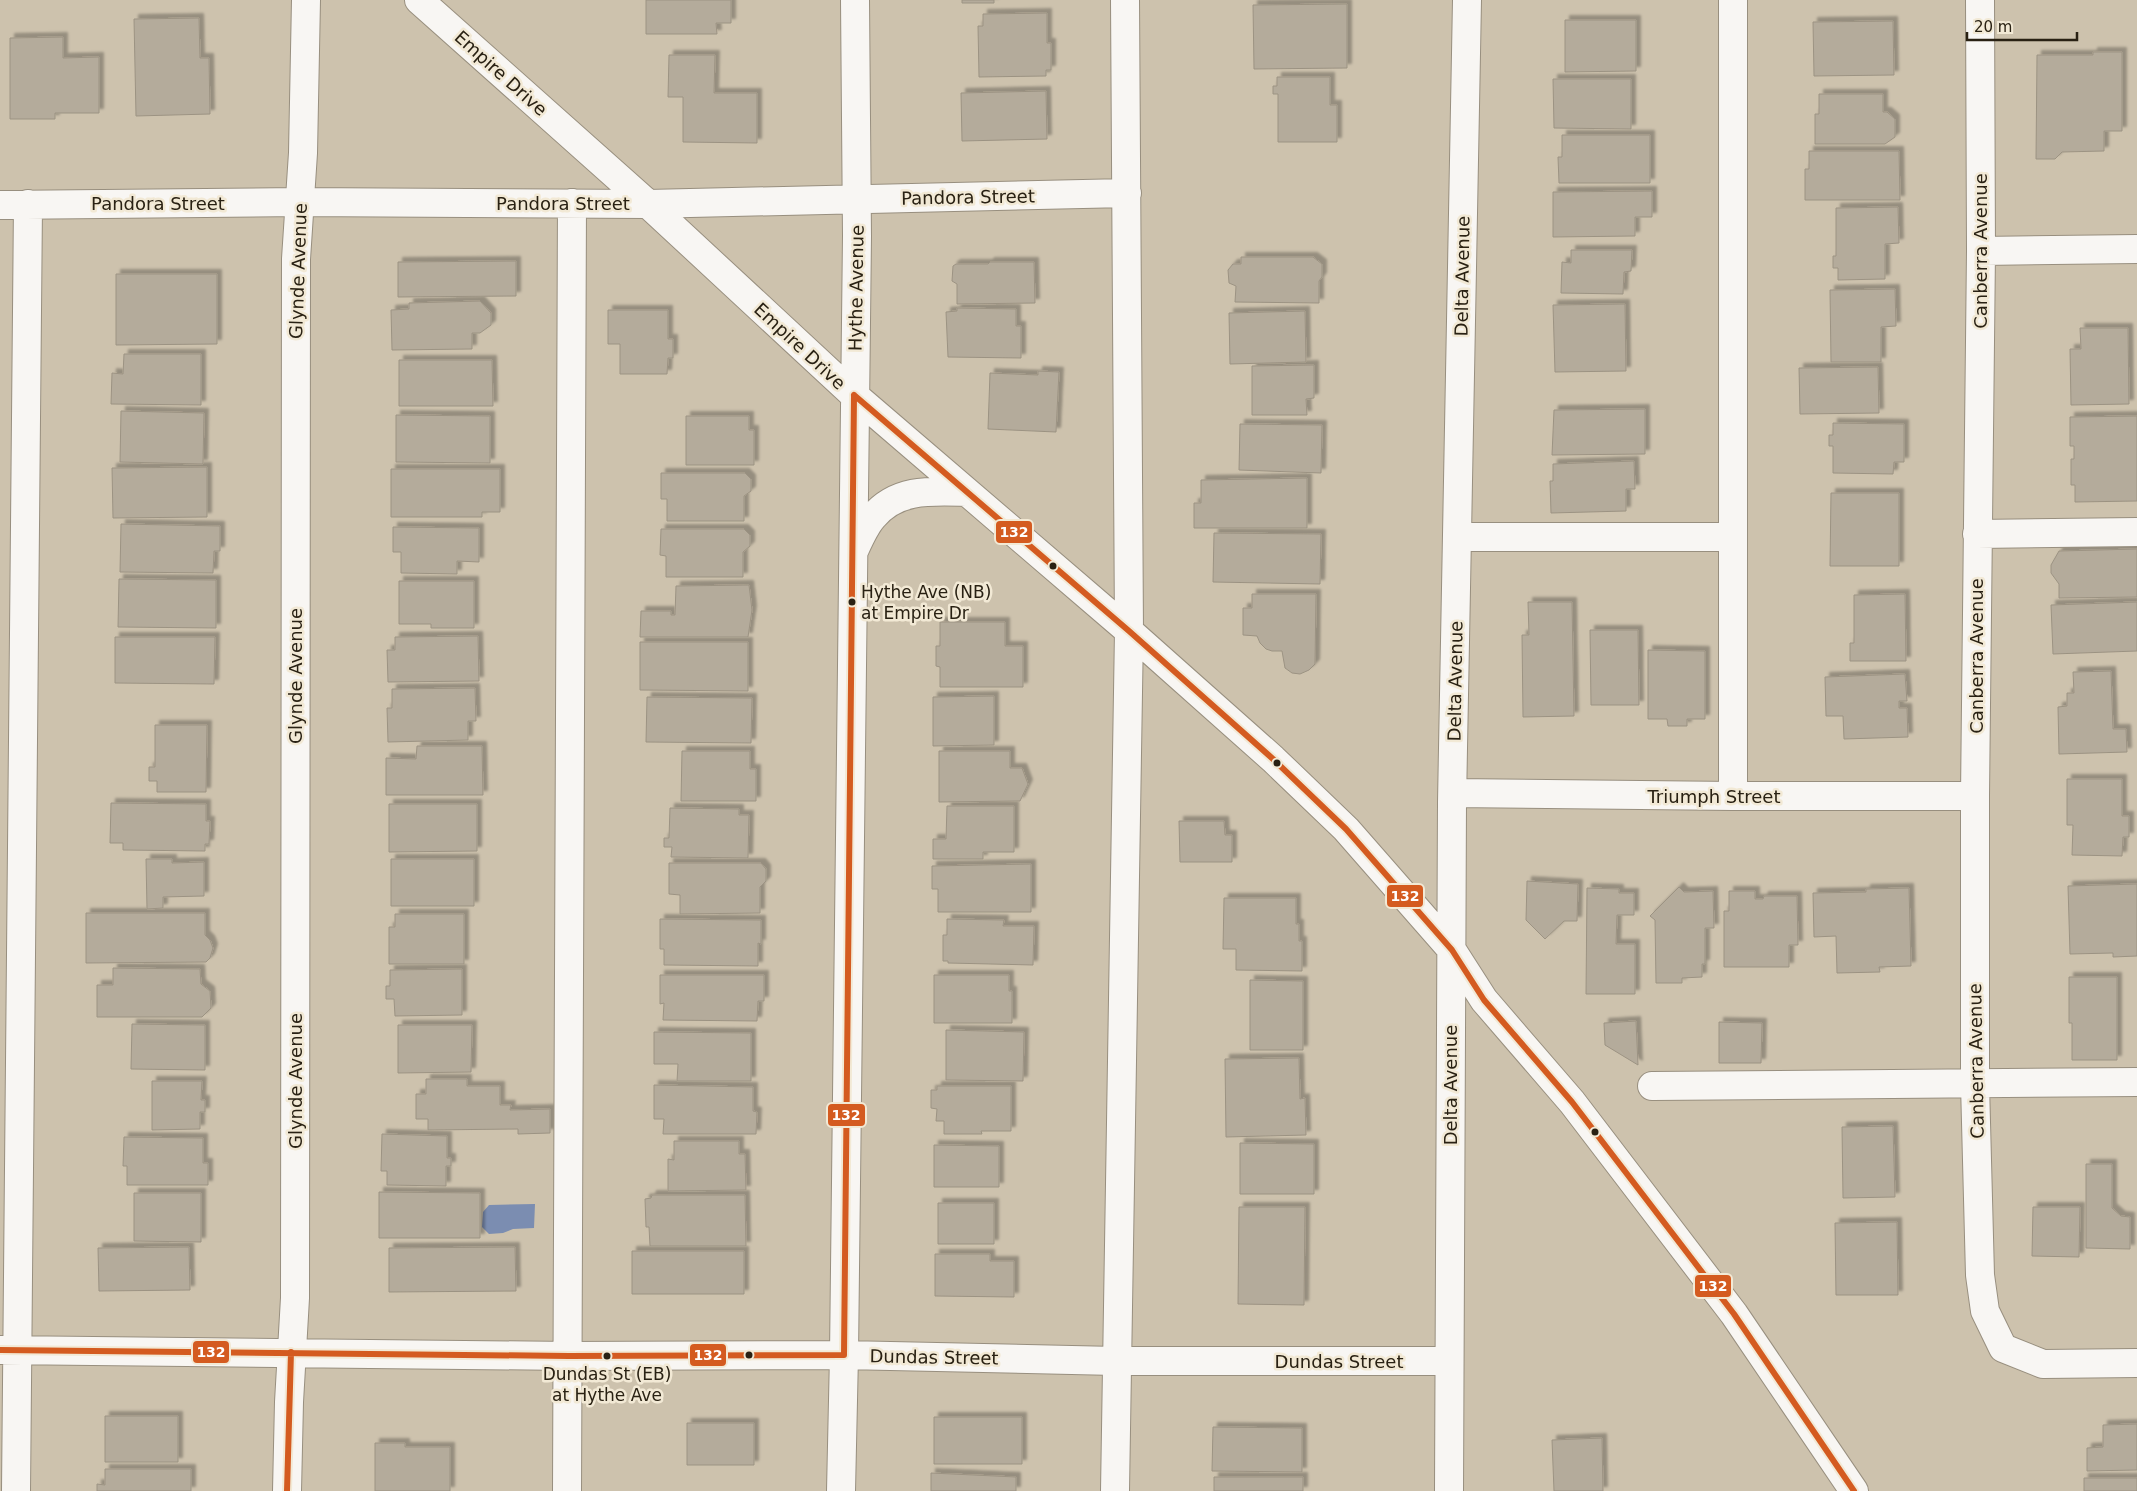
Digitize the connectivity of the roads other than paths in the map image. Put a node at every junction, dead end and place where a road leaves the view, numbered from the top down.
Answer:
1 (306, 0) edge
2 (419, 0) edge
3 (855, 0) edge
4 (1125, 0) edge
5 (1467, 0) edge
6 (1733, 0) edge
7 (1980, 0) edge
8 (1127, 193) junction
9 (857, 199) junction
10 (299, 202) junction
11 (572, 203) junction
12 (0, 204) edge
13 (28, 204) junction
14 (648, 204) junction
15 (2137, 249) edge
16 (1981, 250) junction
17 (854, 396) junction
18 (966, 492) junction
19 (2137, 532) edge
20 (1978, 534) junction
21 (1457, 537) junction
22 (1733, 537) junction
23 (852, 554) junction
24 (1129, 631) junction
25 (1453, 793) junction
26 (1733, 796) junction
27 (1975, 796) junction
28 (1452, 950) junction
29 (2137, 1082) edge
30 (1975, 1084) junction
31 (1652, 1086) dead end
32 (9, 1350) edge
33 (291, 1352) junction
34 (844, 1355) junction
35 (569, 1356) junction
36 (1116, 1361) junction
37 (1449, 1361) junction
38 (2137, 1363) edge
39 (16, 1491) edge
40 (287, 1491) edge
41 (567, 1491) edge
42 (841, 1491) edge
43 (1115, 1491) edge
44 (1448, 1491) edge
45 (1854, 1491) edge

1 - 10 street, Glynde Avenue
2 - 14 street, Empire Drive
3 - 9 street, Hythe Avenue
4 - 8 street
5 - 21 street, Delta Avenue
6 - 22 street
7 - 16 street, Canberra Avenue
8 - 9 street, Pandora Street
8 - 24 street
9 - 14 street, Pandora Street
9 - 17 street, Hythe Avenue
10 - 11 street, Pandora Street
10 - 13 street, Pandora Street
10 - 33 street, Glynde Avenue
11 - 14 street, Pandora Street
11 - 35 street
12 - 13 street, Pandora Street
13 - 32 street
14 - 17 street, Empire Drive
15 - 16 street
16 - 20 street, Canberra Avenue
17 - 18 street, Empire Drive
17 - 23 street, Hythe Avenue
18 - 23 street
18 - 24 street, Empire Drive
19 - 20 street
20 - 27 street, Canberra Avenue
21 - 22 street
21 - 25 street, Delta Avenue
22 - 26 street
23 - 34 street, Hythe Avenue
24 - 28 street, Empire Drive
24 - 36 street
25 - 26 street, Triumph Street
25 - 28 street, Delta Avenue
26 - 27 street, Triumph Street
27 - 30 street, Canberra Avenue
28 - 37 street, Delta Avenue
28 - 45 street, Empire Drive
29 - 30 street
30 - 31 street
30 - 38 street, Canberra Avenue
32 - 33 street, Dundas Street
32 - 39 street
33 - 35 street, Dundas Street
33 - 40 street, Glynde Avenue
34 - 35 street, Dundas Street
34 - 36 street, Dundas Street
34 - 42 street, Hythe Avenue
35 - 41 street
36 - 37 street, Dundas Street
36 - 43 street
37 - 44 street, Delta Avenue

